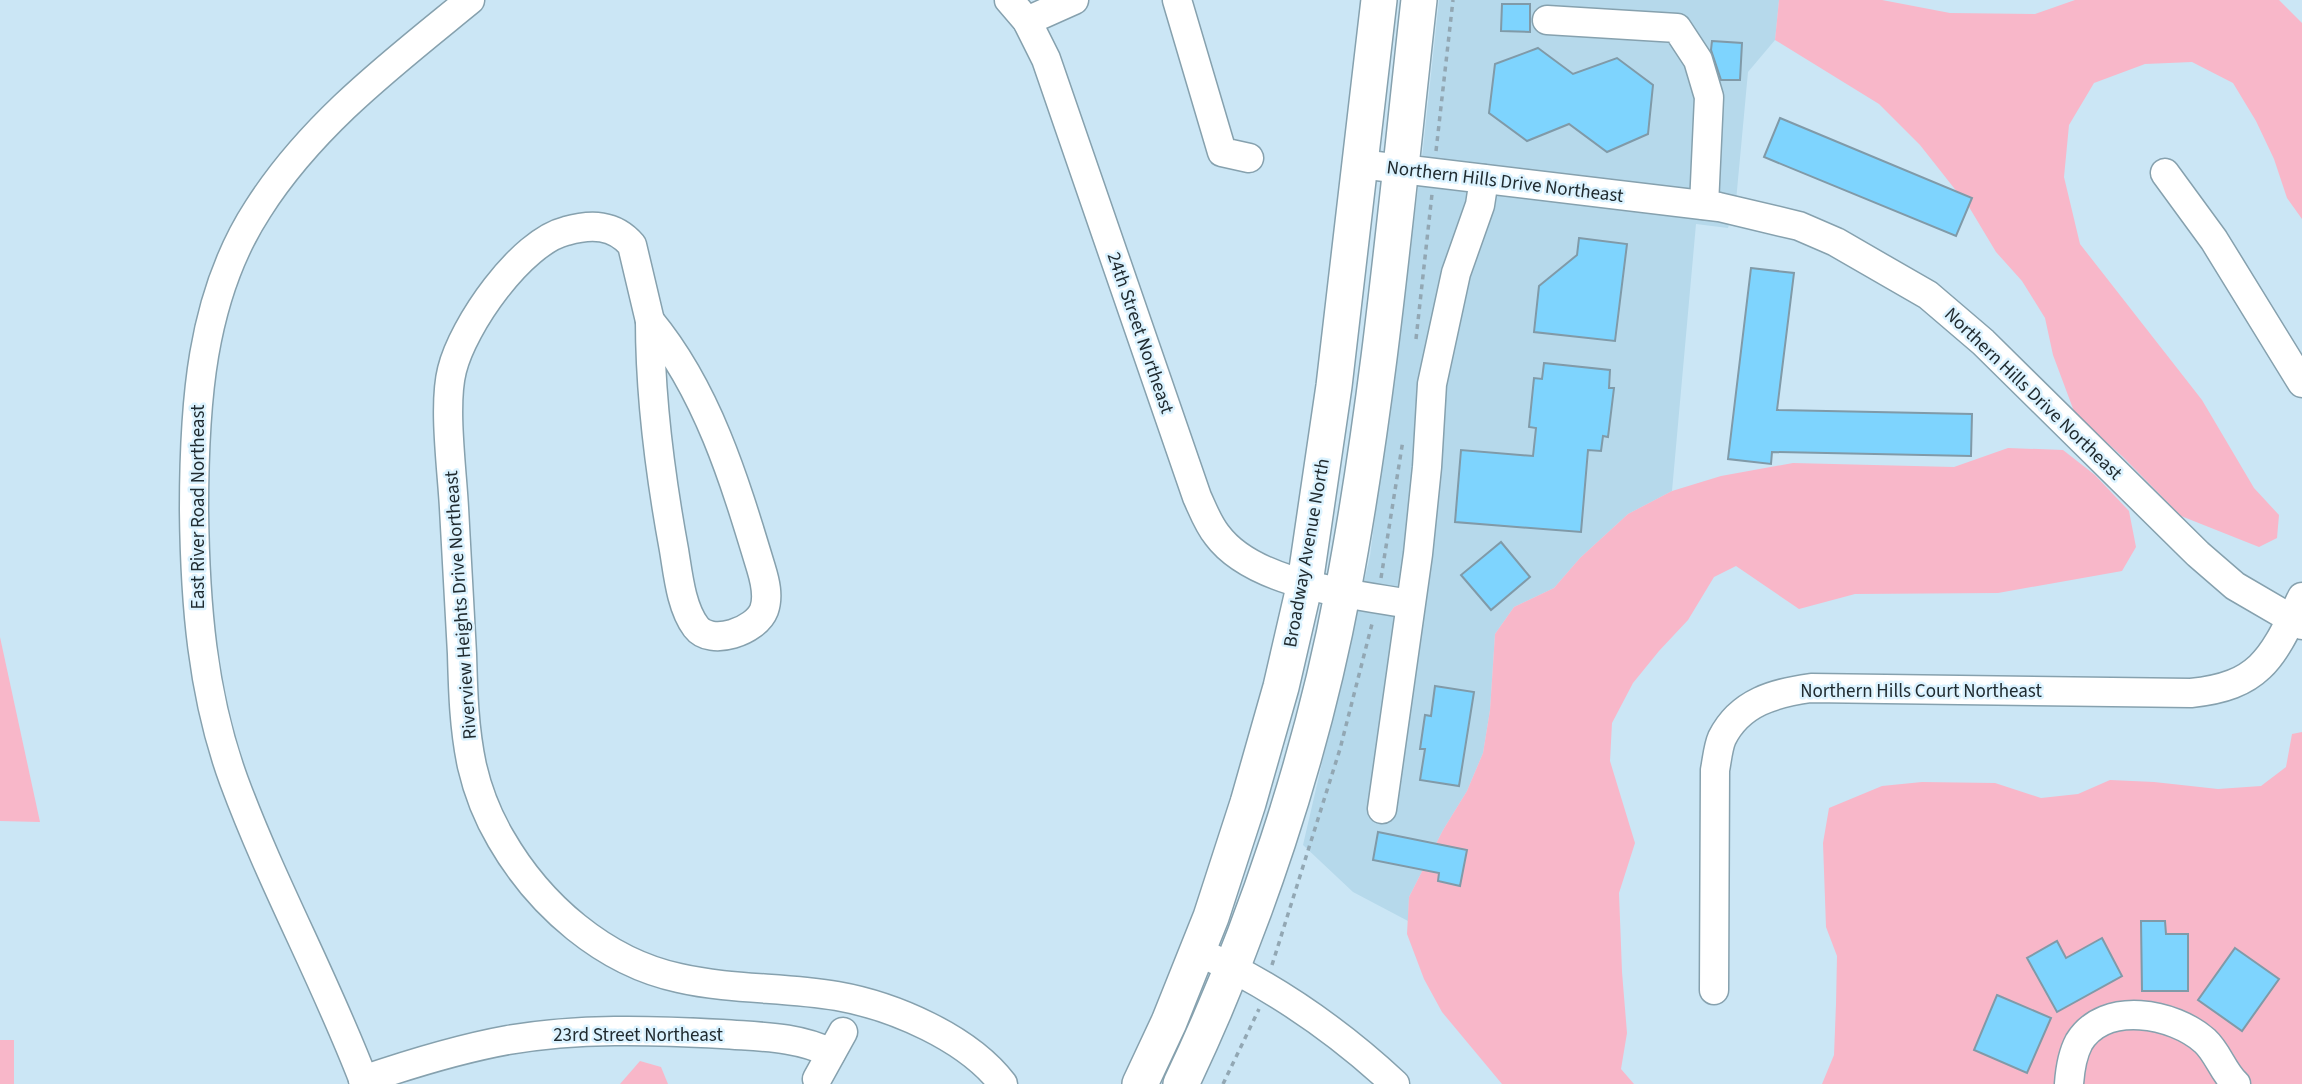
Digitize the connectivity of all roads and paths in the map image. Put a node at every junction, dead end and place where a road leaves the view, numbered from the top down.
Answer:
1 (470, 0) edge
2 (1074, 0) edge
3 (1177, 0) edge
4 (1379, 0) edge
5 (1419, 0) edge
6 (1453, 0) edge
7 (1018, 11) edge
8 (1546, 20) dead end
9 (1437, 149) dead end
10 (1249, 158) dead end
11 (1360, 164) junction
12 (1400, 169) junction
13 (2165, 173) dead end
14 (1484, 179) junction
15 (1704, 205) junction
16 (650, 321) junction
17 (2302, 383) edge
18 (1305, 583) junction
19 (1343, 592) junction
20 (1378, 599) junction
21 (1410, 604) junction
22 (2298, 614) edge
23 (1382, 809) dead end
24 (1197, 951) junction
25 (1273, 960) dead end
26 (1234, 967) junction
27 (1714, 990) dead end
28 (1256, 1018) dead end
29 (817, 1079) dead end
30 (364, 1082) edge
31 (1003, 1084) edge
32 (1140, 1084) edge
33 (1181, 1084) edge
34 (1223, 1084) edge
35 (1395, 1084) edge
36 (2069, 1084) edge
37 (2236, 1084) edge

1 - 30 street, East River Road Northeast
2 - 7 street
3 - 10 street
4 - 11 main road, Broadway Avenue North
5 - 12 main road, Broadway Avenue North
6 - 9 path
7 - 18 street, 24th Street Northeast
8 - 15 street
11 - 12 street, Northern Hills Drive Northeast
11 - 18 main road, Broadway Avenue North
12 - 14 street, Northern Hills Drive Northeast
12 - 19 main road, Broadway Avenue North
13 - 17 street
14 - 15 street, Northern Hills Drive Northeast
14 - 21 street
15 - 22 street, Northern Hills Drive Northeast
16 - 16 street, Riverview Heights Drive Northeast
16 - 31 street, Riverview Heights Drive Northeast
18 - 19 street, 24th Street Northeast
18 - 24 main road, Broadway Avenue North
19 - 20 street, 24th Street Northeast
19 - 26 main road, Broadway Avenue North
20 - 21 street, 24th Street Northeast
20 - 25 path
21 - 23 street
22 - 27 street, Northern Hills Court Northeast
24 - 26 street
24 - 32 main road, Broadway Avenue North
26 - 33 main road, Broadway Avenue North
26 - 35 street
28 - 34 path
29 - 30 street, 23rd Street Northeast
36 - 37 street

